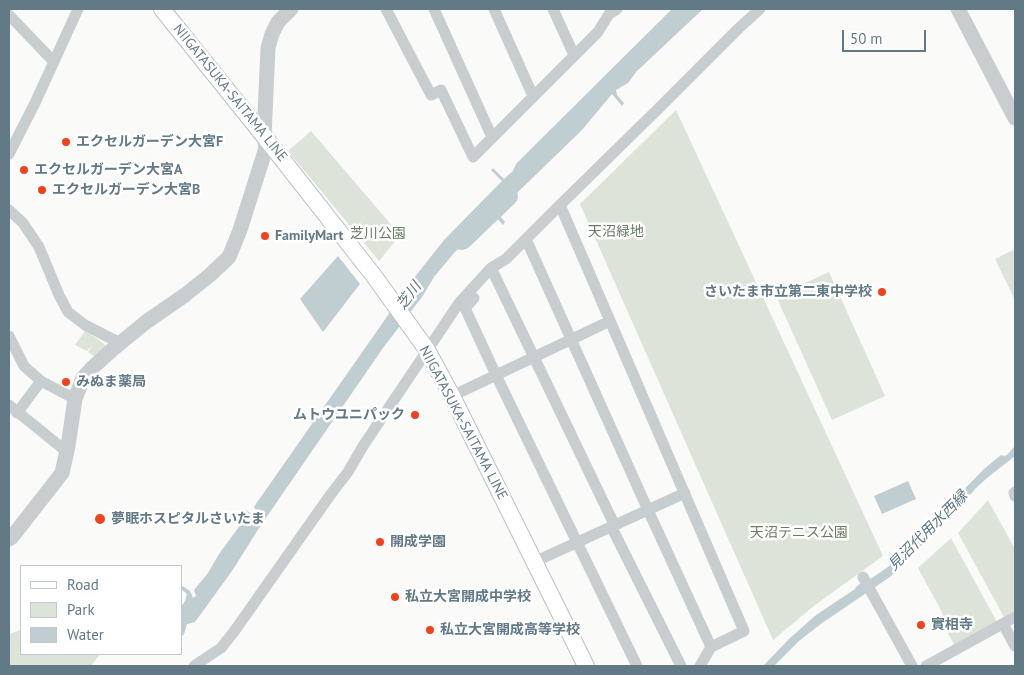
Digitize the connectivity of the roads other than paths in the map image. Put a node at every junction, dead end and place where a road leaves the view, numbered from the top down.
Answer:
1 (78, 9) edge
2 (162, 9) edge
3 (291, 9) edge
4 (386, 9) edge
5 (434, 9) edge
6 (494, 9) edge
7 (553, 9) edge
8 (616, 9) edge
9 (760, 9) edge
10 (958, 9) edge
11 (9, 15) edge
12 (574, 55) junction
13 (54, 62) junction
14 (533, 96) junction
15 (1015, 118) edge
16 (264, 136) junction
17 (492, 137) junction
18 (9, 154) edge
19 (560, 205) junction
20 (9, 210) edge
21 (526, 239) junction
22 (506, 259) junction
23 (494, 274) junction
24 (610, 321) junction
25 (9, 336) edge
26 (571, 340) junction
27 (120, 343) junction
28 (424, 346) junction
29 (534, 356) junction
30 (496, 375) junction
31 (41, 381) junction
32 (452, 396) junction
33 (74, 399) junction
34 (13, 409) edge
35 (67, 452) junction
36 (684, 493) junction
37 (648, 510) junction
38 (612, 525) junction
39 (9, 539) edge
40 (576, 542) junction
41 (534, 562) junction
42 (863, 576) dead end
43 (1015, 617) edge
44 (1003, 624) junction
45 (1015, 646) edge
46 (711, 647) junction
47 (194, 666) edge
48 (586, 666) edge
49 (637, 666) edge
50 (681, 666) edge
51 (700, 666) edge
52 (912, 666) edge
53 (926, 666) edge

1 - 13 street
2 - 16 main road, NIIGATASUKA-SAITAMA LINE
3 - 16 street
4 - 17 street
5 - 17 street
6 - 14 street
7 - 12 street
8 - 12 street
9 - 19 street
10 - 15 street
11 - 13 street
12 - 14 street
13 - 18 street
14 - 17 street
16 - 27 street
16 - 28 main road, NIIGATASUKA-SAITAMA LINE
19 - 21 street
19 - 24 street
20 - 27 street
21 - 22 street
21 - 26 street
22 - 23 street
22 - 28 street
23 - 29 street
23 - 30 street
24 - 26 street
24 - 36 street
25 - 31 street
26 - 29 street
26 - 37 street
27 - 33 street
28 - 32 main road, NIIGATASUKA-SAITAMA LINE
28 - 47 street
29 - 30 street
29 - 38 street
30 - 32 street
30 - 40 street
31 - 33 street
31 - 34 street
32 - 41 main road, NIIGATASUKA-SAITAMA LINE
33 - 35 street
34 - 35 street
35 - 39 street
36 - 37 street
36 - 46 street
37 - 38 street
37 - 46 street
38 - 40 street
38 - 50 street
40 - 41 street
40 - 49 street
41 - 48 main road, NIIGATASUKA-SAITAMA LINE
42 - 52 street
43 - 44 street
44 - 45 street
44 - 53 street
46 - 51 street

